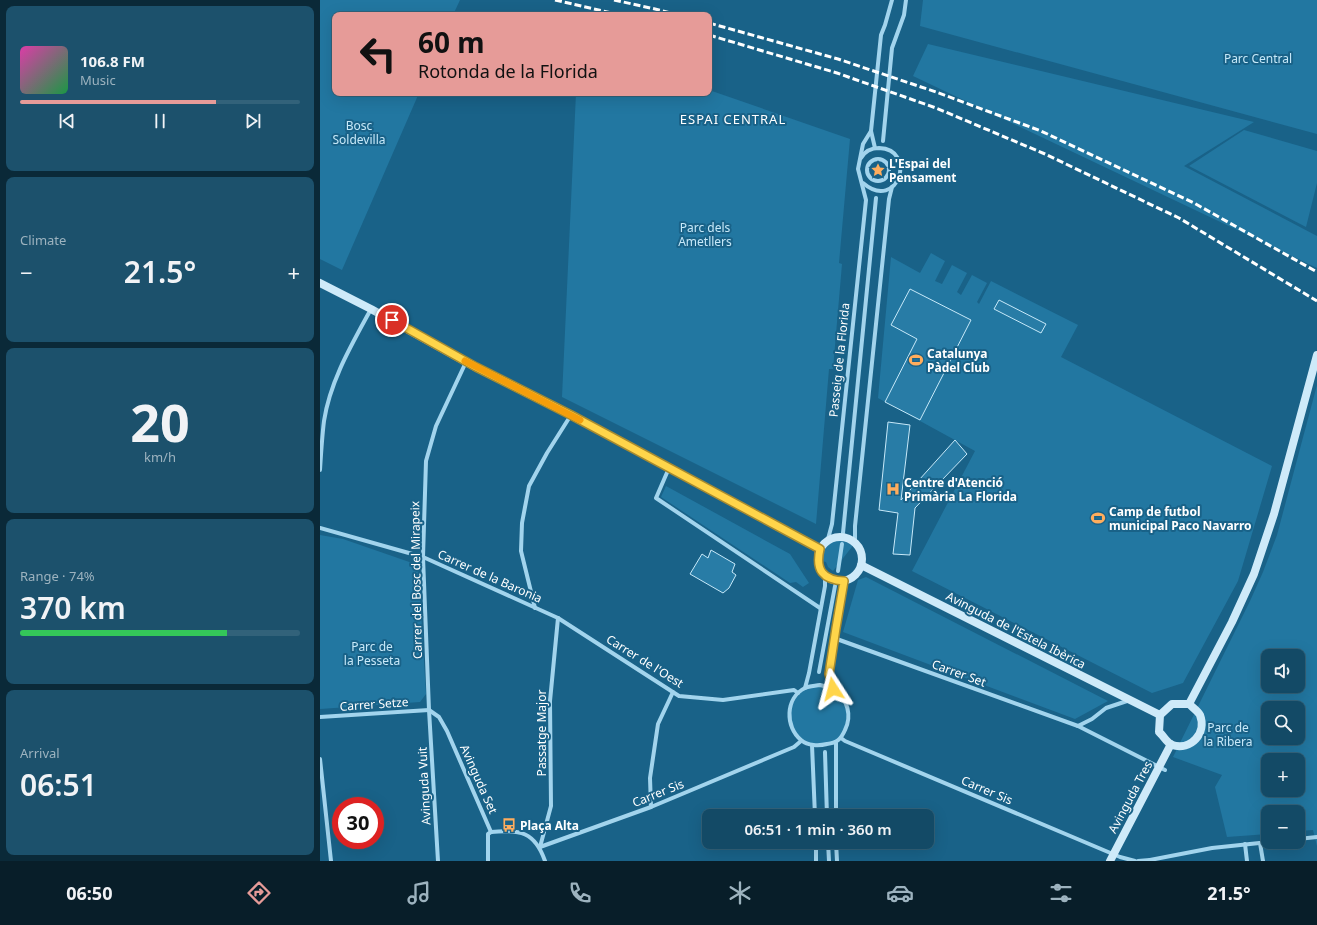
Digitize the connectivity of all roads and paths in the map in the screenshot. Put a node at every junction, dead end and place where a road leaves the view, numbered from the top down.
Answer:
1 (892, 0) edge
2 (906, 0) edge
3 (871, 131) junction
4 (883, 141) dead end
5 (875, 148) junction
6 (881, 157) joint
7 (859, 163) junction
8 (863, 183) junction
9 (892, 187) junction
10 (876, 198) dead end
11 (320, 283) edge
12 (371, 309) junction
13 (1317, 355) edge
14 (466, 362) junction
15 (571, 415) junction
16 (669, 468) junction
17 (320, 470) edge
18 (320, 528) edge
19 (843, 533) dead end
20 (828, 539) junction
21 (855, 543) junction
22 (842, 544) dead end
23 (820, 549) junction
24 (423, 557) junction
25 (861, 565) junction
26 (838, 571) dead end
27 (825, 576) junction
28 (844, 581) junction
29 (835, 586) dead end
30 (535, 608) junction
31 (820, 608) junction
32 (558, 618) junction
33 (834, 638) junction
34 (819, 672) dead end
35 (806, 688) junction
36 (833, 689) junction
37 (673, 692) junction
38 (798, 692) junction
39 (1130, 700) junction
40 (1189, 704) junction
41 (429, 710) junction
42 (1160, 715) junction
43 (320, 717) edge
44 (1078, 726) junction
45 (841, 738) junction
46 (801, 741) junction
47 (836, 743) junction
48 (1171, 744) junction
49 (812, 745) junction
50 (825, 752) dead end
51 (320, 759) edge
52 (1162, 768) junction
53 (651, 807) junction
54 (815, 809) edge
55 (827, 809) edge
56 (836, 809) edge
57 (491, 832) junction
58 (1317, 837) edge
59 (1305, 838) edge
60 (1260, 843) joint
61 (1245, 844) junction
62 (540, 848) junction
63 (816, 849) edge
64 (828, 849) edge
65 (836, 849) edge
66 (1112, 857) edge
67 (1128, 860) edge
68 (1150, 860) edge
69 (331, 861) edge
70 (438, 861) edge
71 (488, 861) edge
72 (545, 861) edge
73 (816, 861) edge
74 (829, 861) edge
75 (837, 861) edge
76 (1135, 861) edge
77 (1138, 861) edge
78 (1247, 861) edge
79 (1263, 861) edge

1 - 3 street, Passeig de la Florida
2 - 4 street
3 - 5 street, Passeig de la Florida
3 - 7 street, Passeig de la Florida
5 - 7 street
5 - 9 street
6 - 6 street
7 - 8 street, Passeig de la Florida
8 - 9 street
8 - 20 street, Passeig de la Florida
9 - 21 street
10 - 19 street, Passeig de la Florida
11 - 12 main road
12 - 14 main road
12 - 17 street
13 - 40 main road
14 - 15 main road
14 - 24 street, Carrer del Bosc del Mirapeix
15 - 16 main road
15 - 30 street
16 - 23 main road
16 - 31 street
18 - 24 street, Carrer de la Baronia
20 - 21 main road
20 - 23 main road
21 - 25 main road
22 - 26 street
23 - 27 main road
24 - 30 street, Carrer de la Baronia
24 - 41 street, Carrer del Bosc del Mirapeix
25 - 28 main road
25 - 39 main road, Avinguda de l'Estela Ibèrica
27 - 28 main road
27 - 31 street
28 - 33 street
29 - 34 street
30 - 32 street, Carrer de la Baronia
31 - 35 street
32 - 37 street, Carrer de l'Oest
32 - 62 street, Passatge Major
33 - 36 street
33 - 44 street, Carrer Set
35 - 36 street
35 - 38 street
36 - 45 street
37 - 38 street, Carrer de l'Oest
37 - 53 street
38 - 46 street
39 - 42 main road, Avinguda de l'Estela Ibèrica
39 - 44 street
40 - 42 main road
40 - 48 main road
41 - 43 street, Carrer Setze
41 - 57 street, Avinguda Set
41 - 70 street, Avinguda Vuit
42 - 48 main road
44 - 52 street, Carrer Set
45 - 47 street
45 - 66 street, Carrer Sis
46 - 49 street
46 - 53 street, Carrer Sis
47 - 49 street
47 - 56 street
48 - 52 main road, Avinguda Tres
49 - 54 street
50 - 55 street
51 - 69 street
52 - 66 main road, Avinguda Tres
53 - 62 street, Carrer Sis
57 - 62 street
57 - 71 street, Avinguda Set
58 - 59 street
60 - 61 street
60 - 79 street
61 - 68 street
61 - 78 street
62 - 72 street
63 - 73 street
64 - 74 street
65 - 75 street
66 - 67 street, Carrer Sis
67 - 76 street, Carrer Sis
68 - 77 street

